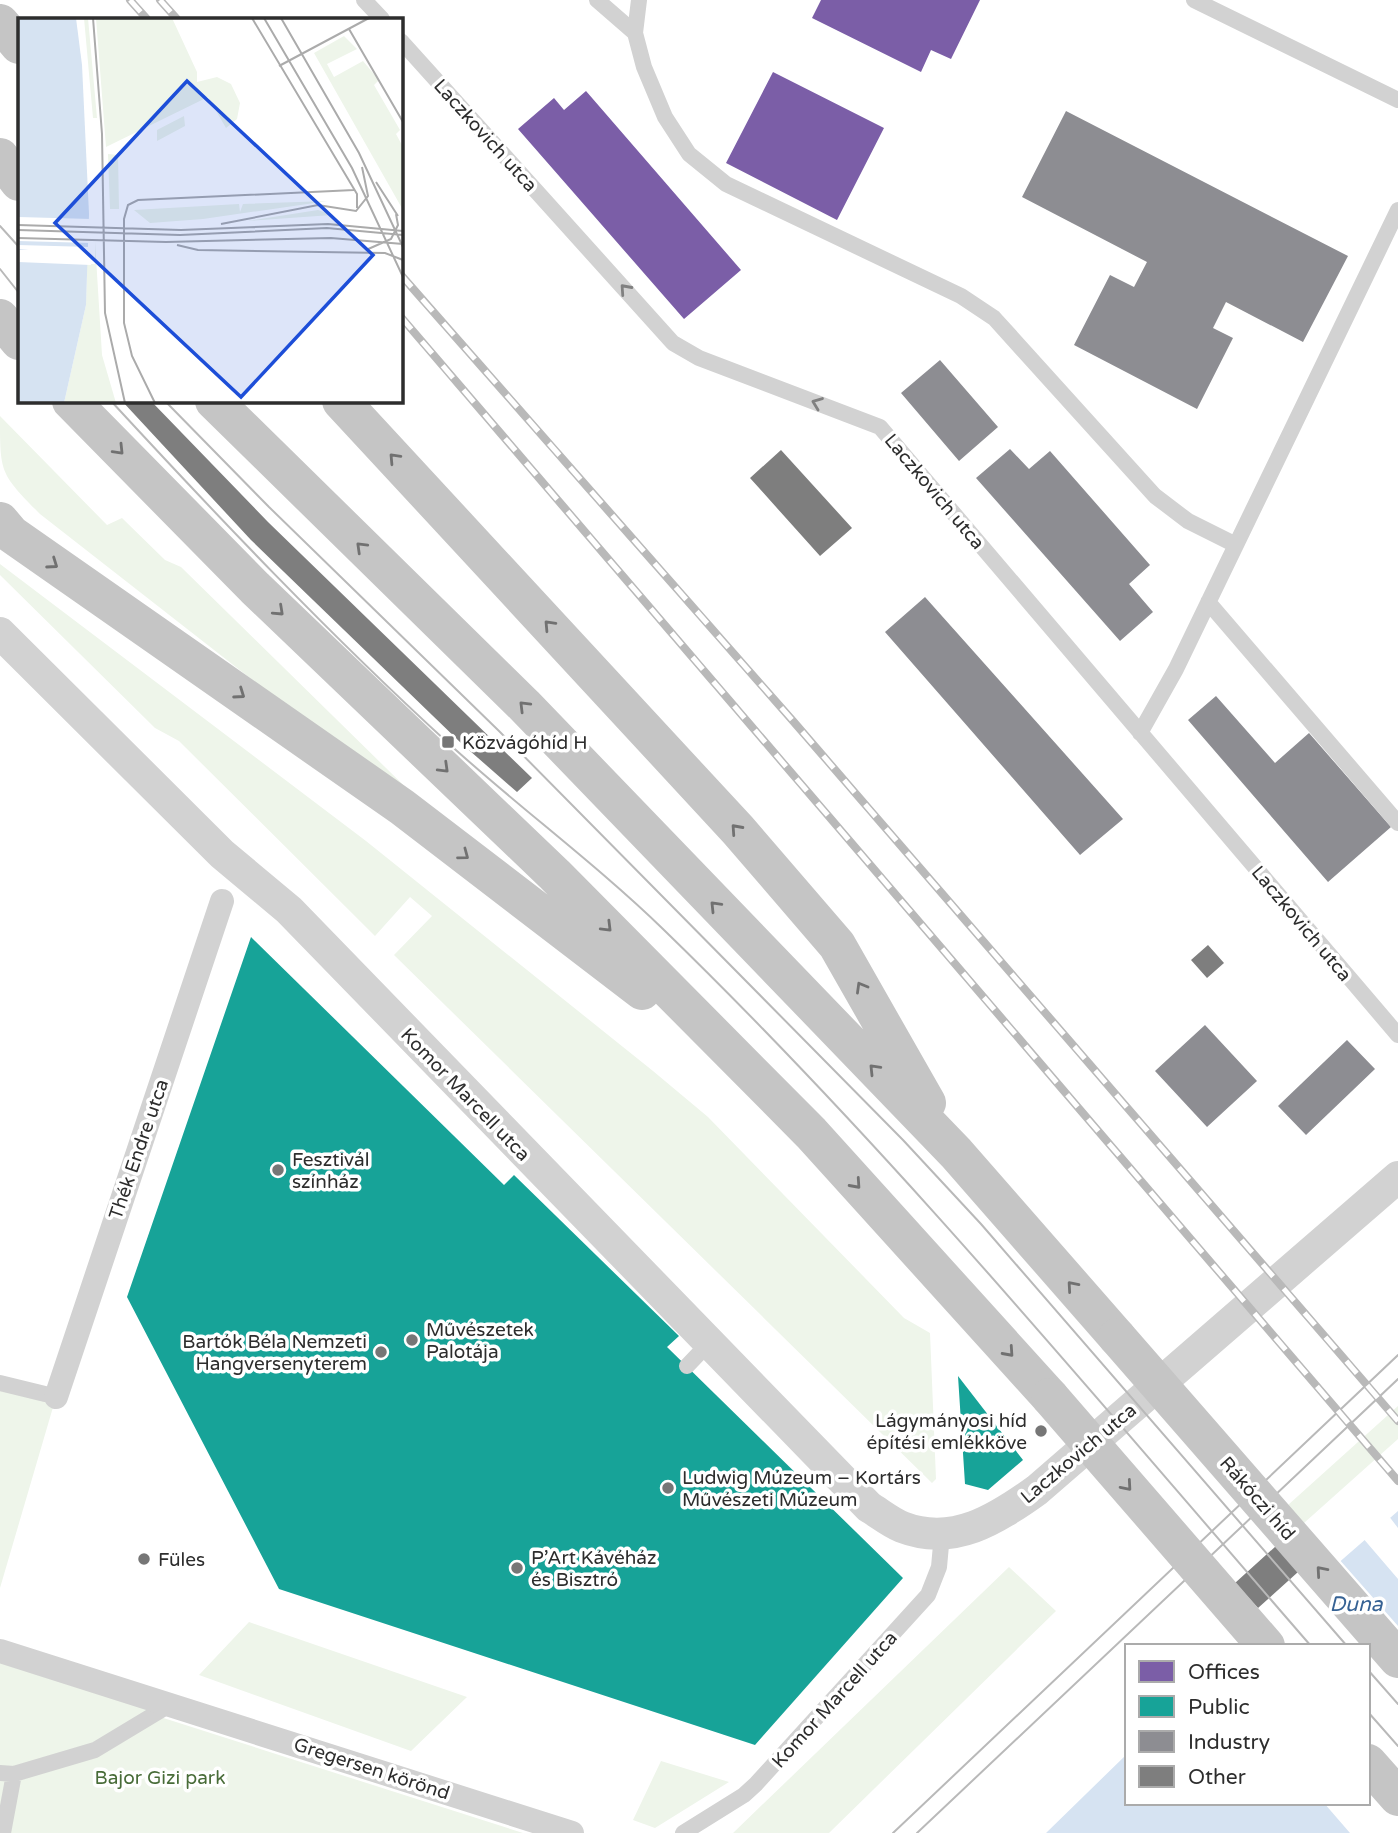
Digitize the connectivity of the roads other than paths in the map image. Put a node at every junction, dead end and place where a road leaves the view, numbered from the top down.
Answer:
1 (364, 0) edge
2 (597, 0) edge
3 (639, 0) edge
4 (1194, 0) edge
5 (381, 18) edge
6 (0, 23) edge
7 (635, 33) junction
8 (402, 42) edge
9 (18, 44) edge
10 (0, 57) edge
11 (18, 70) edge
12 (1398, 100) edge
13 (0, 157) edge
14 (18, 181) edge
15 (1398, 210) edge
16 (0, 318) edge
17 (18, 340) edge
18 (72, 402) edge
19 (215, 402) edge
20 (342, 402) edge
21 (0, 521) edge
22 (1236, 544) junction
23 (1208, 602) junction
24 (0, 633) edge
25 (1140, 733) junction
26 (1398, 823) edge
27 (222, 901) dead end
28 (1398, 1035) edge
29 (811, 1133) junction
30 (956, 1153) junction
31 (1398, 1177) edge
32 (0, 1383) edge
33 (50, 1396) joint
34 (1012, 1508) joint
35 (942, 1534) junction
36 (1264, 1644) edge
37 (0, 1651) edge
38 (1398, 1659) edge
39 (173, 1703) junction
40 (1370, 1765) edge
41 (7, 1774) edge
42 (1398, 1797) edge
43 (3, 1833) edge
44 (572, 1833) edge
45 (683, 1833) edge

1 - 5 lane
2 - 7 lane
3 - 7 lane
4 - 12 lane
6 - 9 main road
7 - 22 lane
25 -> 8 lane, Laczkovich utca
10 - 11 main road
13 - 14 main road
15 - 22 lane
16 - 17 main road
18 -> 29 main road
30 -> 19 main road
30 -> 20 main road
21 -> 29 main road
22 - 23 lane
23 - 25 lane
23 - 26 lane
24 - 35 street, Komor Marcell utca
25 - 28 lane, Laczkovich utca
27 - 33 street, Thék Endre utca
29 -> 36 main road, bridge
38 -> 30 main road, Rákóczi híd, bridge
31 - 34 street, Laczkovich utca
32 - 33 lane
34 - 35 street, Komor Marcell utca
35 - 45 lane, Komor Marcell utca
37 - 39 street, Gregersen körönd
39 - 41 lane
39 - 44 street, Gregersen körönd
40 - 42 main road
41 - 43 lane

